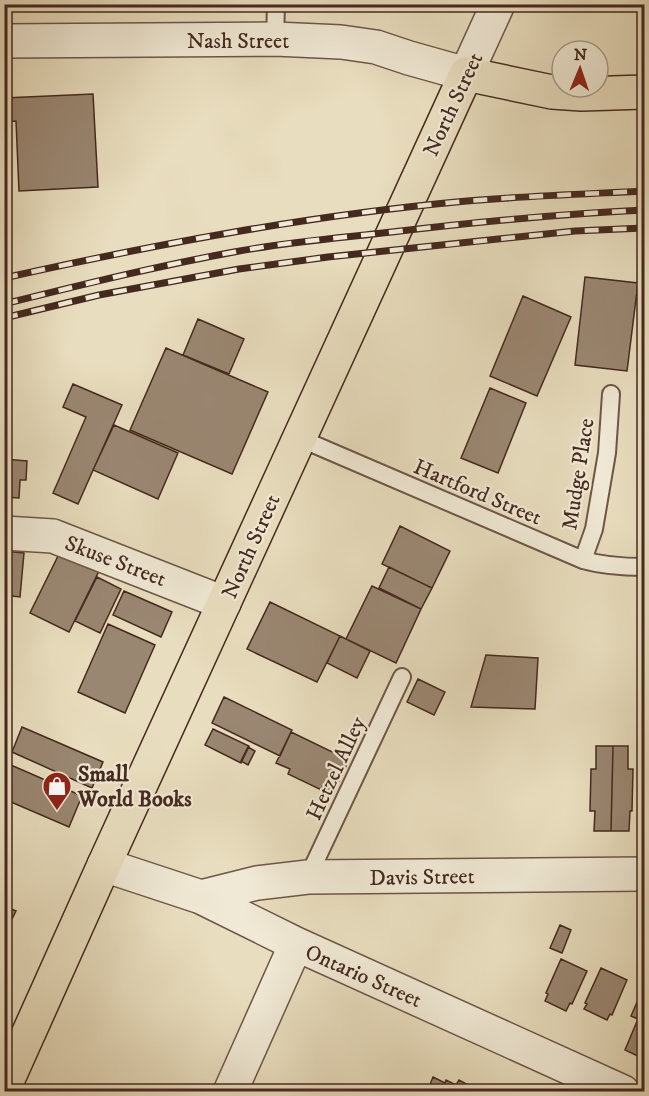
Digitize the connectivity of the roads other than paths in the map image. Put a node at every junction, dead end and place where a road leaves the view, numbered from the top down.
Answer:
1 (276, 4) edge
2 (498, 4) edge
3 (275, 39) junction
4 (4, 41) edge
5 (466, 74) junction
6 (645, 92) edge
7 (611, 394) dead end
8 (299, 438) junction
9 (4, 533) edge
10 (583, 560) junction
11 (645, 567) edge
12 (224, 603) junction
13 (402, 677) dead end
14 (104, 865) junction
15 (645, 874) edge
16 (308, 877) junction
17 (201, 897) junction
18 (296, 944) junction
19 (4, 1088) edge
20 (230, 1092) edge
21 (623, 1092) edge

1 - 3 lane
2 - 5 street, North Street
3 - 4 street, Nash Street
3 - 5 street, Nash Street
5 - 6 main road
5 - 8 main road, North Street
7 - 10 lane, Mudge Place
8 - 10 lane, Hartford Street
8 - 12 main road, North Street
9 - 12 street, Skuse Street
10 - 11 lane, Hartford Street
12 - 14 main road, North Street
13 - 16 lane, Hetzel Alley
14 - 17 street, Ontario Street
14 - 19 main road, North Street
15 - 16 street, Davis Street
16 - 17 street, Davis Street
17 - 18 street, Ontario Street
18 - 20 street
18 - 21 street, Ontario Street

